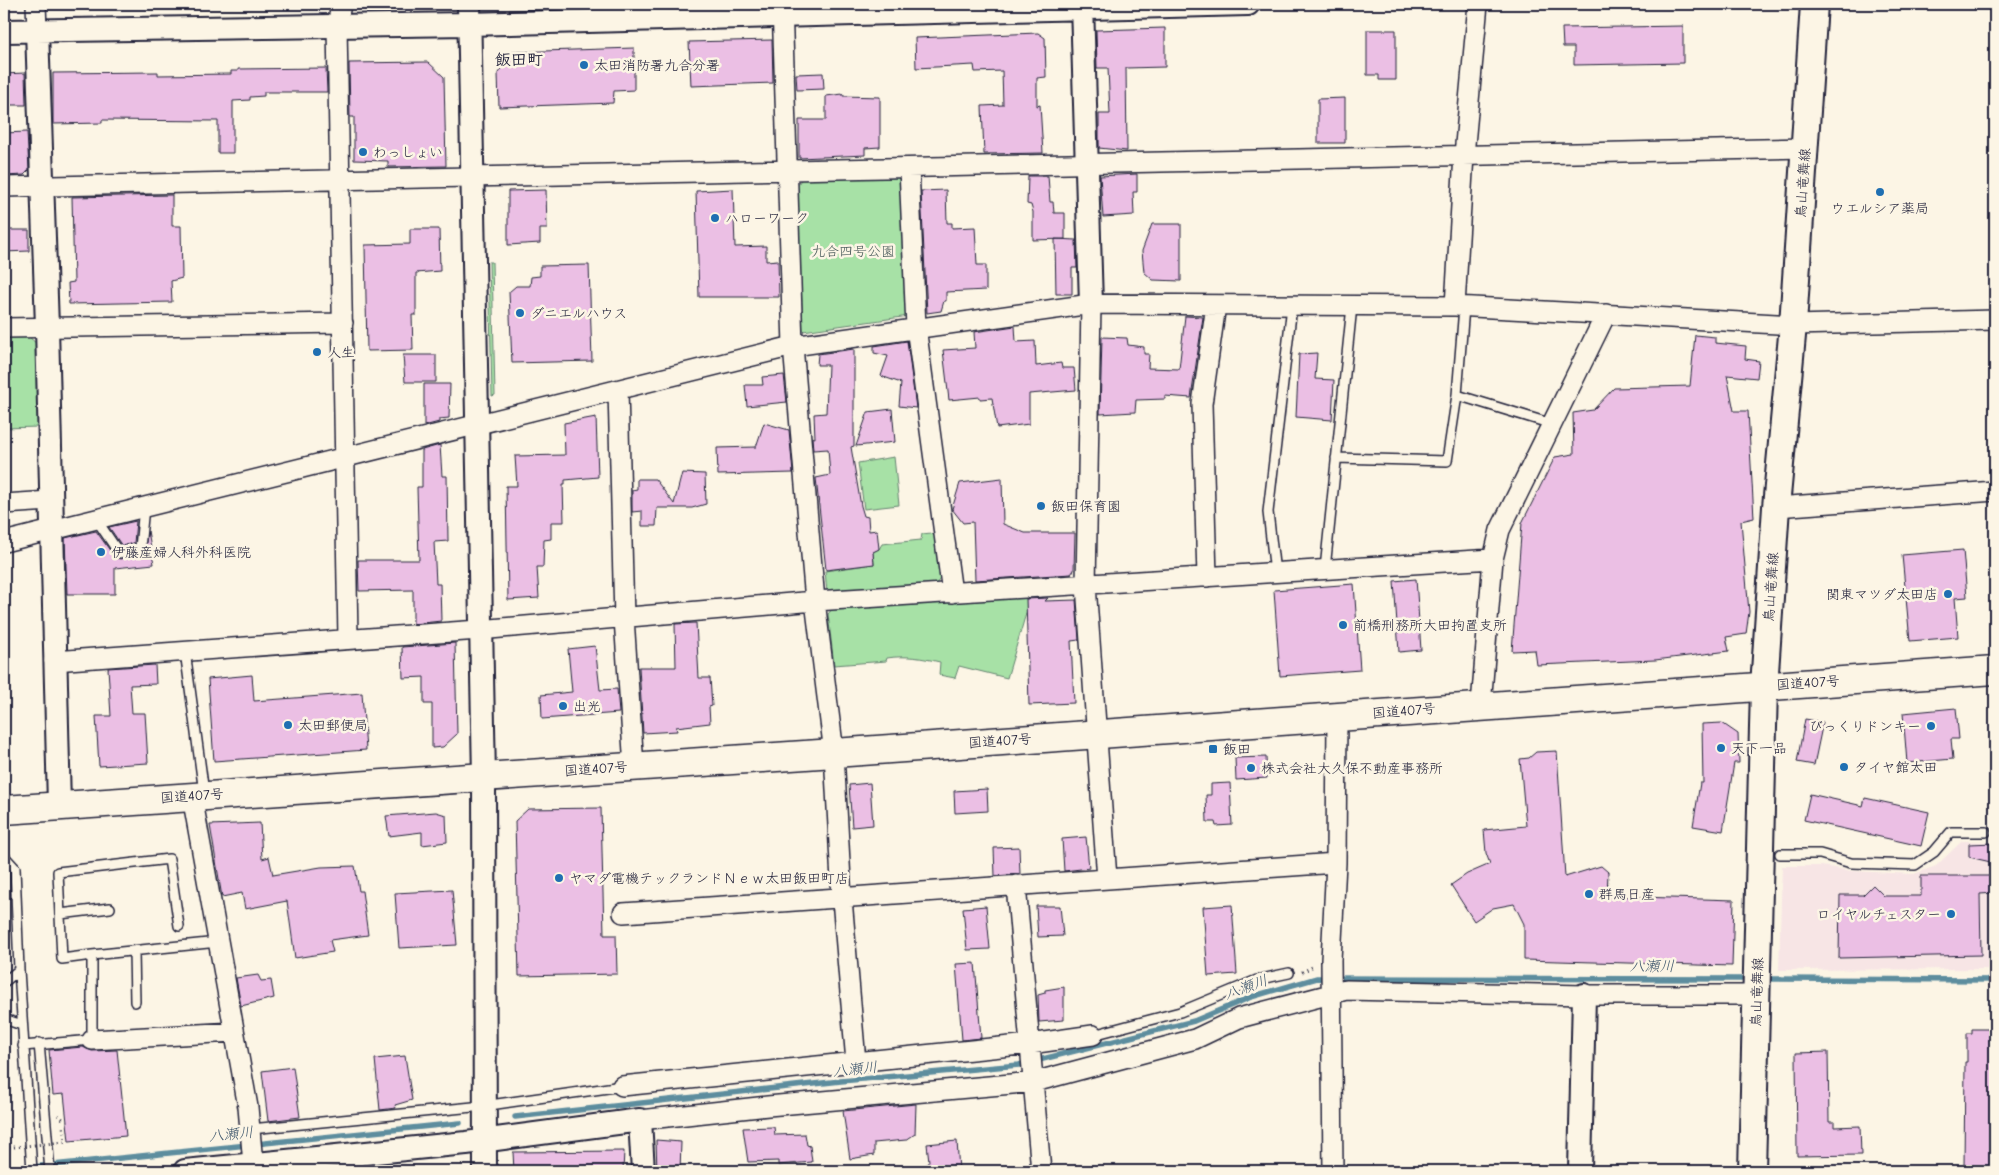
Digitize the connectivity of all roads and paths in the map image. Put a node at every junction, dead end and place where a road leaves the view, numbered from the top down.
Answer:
1 (36, 4) edge
2 (341, 4) edge
3 (1248, 4) edge
4 (1478, 4) edge
5 (1814, 4) edge
6 (1082, 5) edge
7 (782, 10) edge
8 (468, 14) edge
9 (337, 26) junction
10 (37, 30) junction
11 (4, 31) edge
12 (1806, 148) junction
13 (1464, 155) junction
14 (1086, 162) junction
15 (909, 168) junction
16 (789, 169) junction
17 (470, 177) junction
18 (341, 181) junction
19 (43, 186) junction
20 (4, 187) edge
21 (1091, 304) junction
22 (1216, 305) junction
23 (1292, 306) junction
24 (1352, 306) junction
25 (1460, 307) junction
26 (1606, 314) junction
27 (1995, 320) edge
28 (343, 323) junction
29 (1793, 325) junction
30 (47, 327) junction
31 (916, 327) junction
32 (4, 328) edge
33 (793, 346) junction
34 (618, 390) junction
35 (1457, 396) junction
36 (1552, 424) junction
37 (475, 425) junction
38 (345, 456) junction
39 (1336, 458) junction
40 (1995, 491) edge
41 (50, 501) junction
42 (4, 504) edge
43 (144, 506) junction
44 (1776, 507) junction
45 (96, 518) junction
46 (51, 530) junction
47 (4, 542) edge
48 (1493, 559) junction
49 (1325, 570) junction
50 (1275, 573) junction
51 (1207, 577) junction
52 (1086, 584) junction
53 (952, 593) junction
54 (815, 601) junction
55 (624, 618) junction
56 (479, 630) junction
57 (348, 638) junction
58 (185, 651) junction
59 (54, 661) junction
60 (1995, 670) edge
61 (1764, 686) junction
62 (1481, 705) junction
63 (1337, 717) junction
64 (1096, 734) junction
65 (834, 753) junction
66 (634, 767) junction
67 (484, 777) junction
68 (198, 796) junction
69 (59, 806) junction
70 (4, 810) edge
71 (1986, 832) dead end
72 (1780, 854) dead end
73 (4, 856) edge
74 (1336, 863) junction
75 (1106, 880) junction
76 (1016, 885) junction
77 (842, 899) junction
78 (110, 908) dead end
79 (623, 913) dead end
80 (60, 914) junction
81 (179, 926) dead end
82 (218, 942) junction
83 (134, 951) junction
84 (92, 955) junction
85 (1319, 961) dead end
86 (19, 970) junction
87 (1289, 973) joint
88 (4, 982) edge
89 (1757, 985) junction
90 (1331, 994) junction
91 (1584, 995) junction
92 (136, 1002) dead end
93 (4, 1019) edge
94 (22, 1025) junction
95 (234, 1032) junction
96 (1093, 1035) joint
97 (92, 1040) junction
98 (39, 1043) junction
99 (23, 1046) junction
100 (1031, 1047) junction
101 (856, 1062) junction
102 (1033, 1077) junction
103 (622, 1086) joint
104 (483, 1106) junction
105 (640, 1120) junction
106 (63, 1126) dead end
107 (251, 1131) junction
108 (484, 1141) junction
109 (4, 1148) edge
110 (253, 1160) junction
111 (353, 1163) edge
112 (32, 1171) edge
113 (50, 1171) edge
114 (184, 1171) edge
115 (485, 1171) edge
116 (642, 1171) edge
117 (1041, 1171) edge
118 (1333, 1171) edge
119 (1580, 1171) edge
120 (1752, 1171) edge

1 - 10 street
2 - 9 street
3 - 6 street
4 - 13 street
5 - 12 main road, 鳥山竜舞線
6 - 7 street
6 - 14 street
7 - 8 street
7 - 16 street
8 - 9 street
8 - 17 street
9 - 10 street
9 - 18 street
10 - 11 street
10 - 19 street
12 - 13 street
12 - 29 main road, 鳥山竜舞線
13 - 14 street
13 - 25 street
14 - 15 street
14 - 21 street
15 - 16 street
15 - 31 street
16 - 17 street
16 - 33 street
17 - 18 street
17 - 37 street
18 - 19 street
18 - 28 street
19 - 20 street
19 - 30 street
21 - 22 street
21 - 31 street
21 - 52 street
22 - 23 street
22 - 51 street
23 - 24 street
23 - 50 lane
24 - 25 street
24 - 39 lane
25 - 26 street
25 - 35 lane
26 - 29 street
26 - 36 street
27 - 29 street
28 - 30 street
28 - 38 street
29 - 44 main road, 鳥山竜舞線
30 - 32 street
30 - 41 street
31 - 33 street
31 - 53 street
33 - 34 street
33 - 54 street
34 - 37 street
34 - 55 street
35 - 36 lane
35 - 39 lane
36 - 48 street
37 - 38 street
37 - 56 street
38 - 43 street
38 - 57 street
39 - 49 lane
40 - 44 street
41 - 42 street
41 - 46 street
43 - 45 street
43 - 45 lane
44 - 61 main road, 鳥山竜舞線
45 - 46 street
46 - 47 street
46 - 59 street
48 - 49 street
48 - 62 street
49 - 50 street
50 - 51 street
51 - 52 street
52 - 53 street
52 - 64 street
53 - 54 street
54 - 55 street
54 - 65 street
55 - 56 street
55 - 66 street
56 - 57 street
56 - 67 street
57 - 58 street
58 - 59 street
58 - 68 lane
59 - 69 street
60 - 61 highway, 国道407号
61 - 62 highway, 国道407号
61 - 89 main road, 鳥山竜舞線
62 - 63 highway, 国道407号
63 - 64 highway, 国道407号
63 - 74 street
64 - 65 highway, 国道407号
64 - 75 street
65 - 66 highway, 国道407号
65 - 77 street
66 - 67 highway, 国道407号
67 - 68 highway, 国道407号
67 - 104 street
68 - 69 highway, 国道407号
68 - 82 street
69 - 70 highway, 国道407号
71 - 72 lane
73 - 86 lane
74 - 75 street
74 - 90 street
75 - 76 street
76 - 77 street
76 - 100 street
77 - 79 street
77 - 101 street
78 - 80 lane
80 - 81 lane
80 - 84 lane
82 - 83 lane
82 - 95 street
83 - 84 lane
83 - 92 lane
84 - 97 lane
85 - 87 path
86 - 88 lane
86 - 94 lane
87 - 96 lane
89 - 91 street
89 - 120 main road, 鳥山竜舞線
90 - 91 street
90 - 102 street
90 - 118 street
91 - 119 street
93 - 94 lane
94 - 99 lane
95 - 97 street
95 - 107 street
96 - 100 street
97 - 98 lane
98 - 99 lane
98 - 113 lane
99 - 112 lane
100 - 101 street
100 - 102 street
101 - 103 street
102 - 105 street
102 - 117 street
103 - 104 lane
104 - 107 lane
104 - 108 street
105 - 108 street
105 - 116 street
106 - 109 path, bridge
107 - 110 street
108 - 111 street
108 - 115 street
110 - 111 street
110 - 114 street

